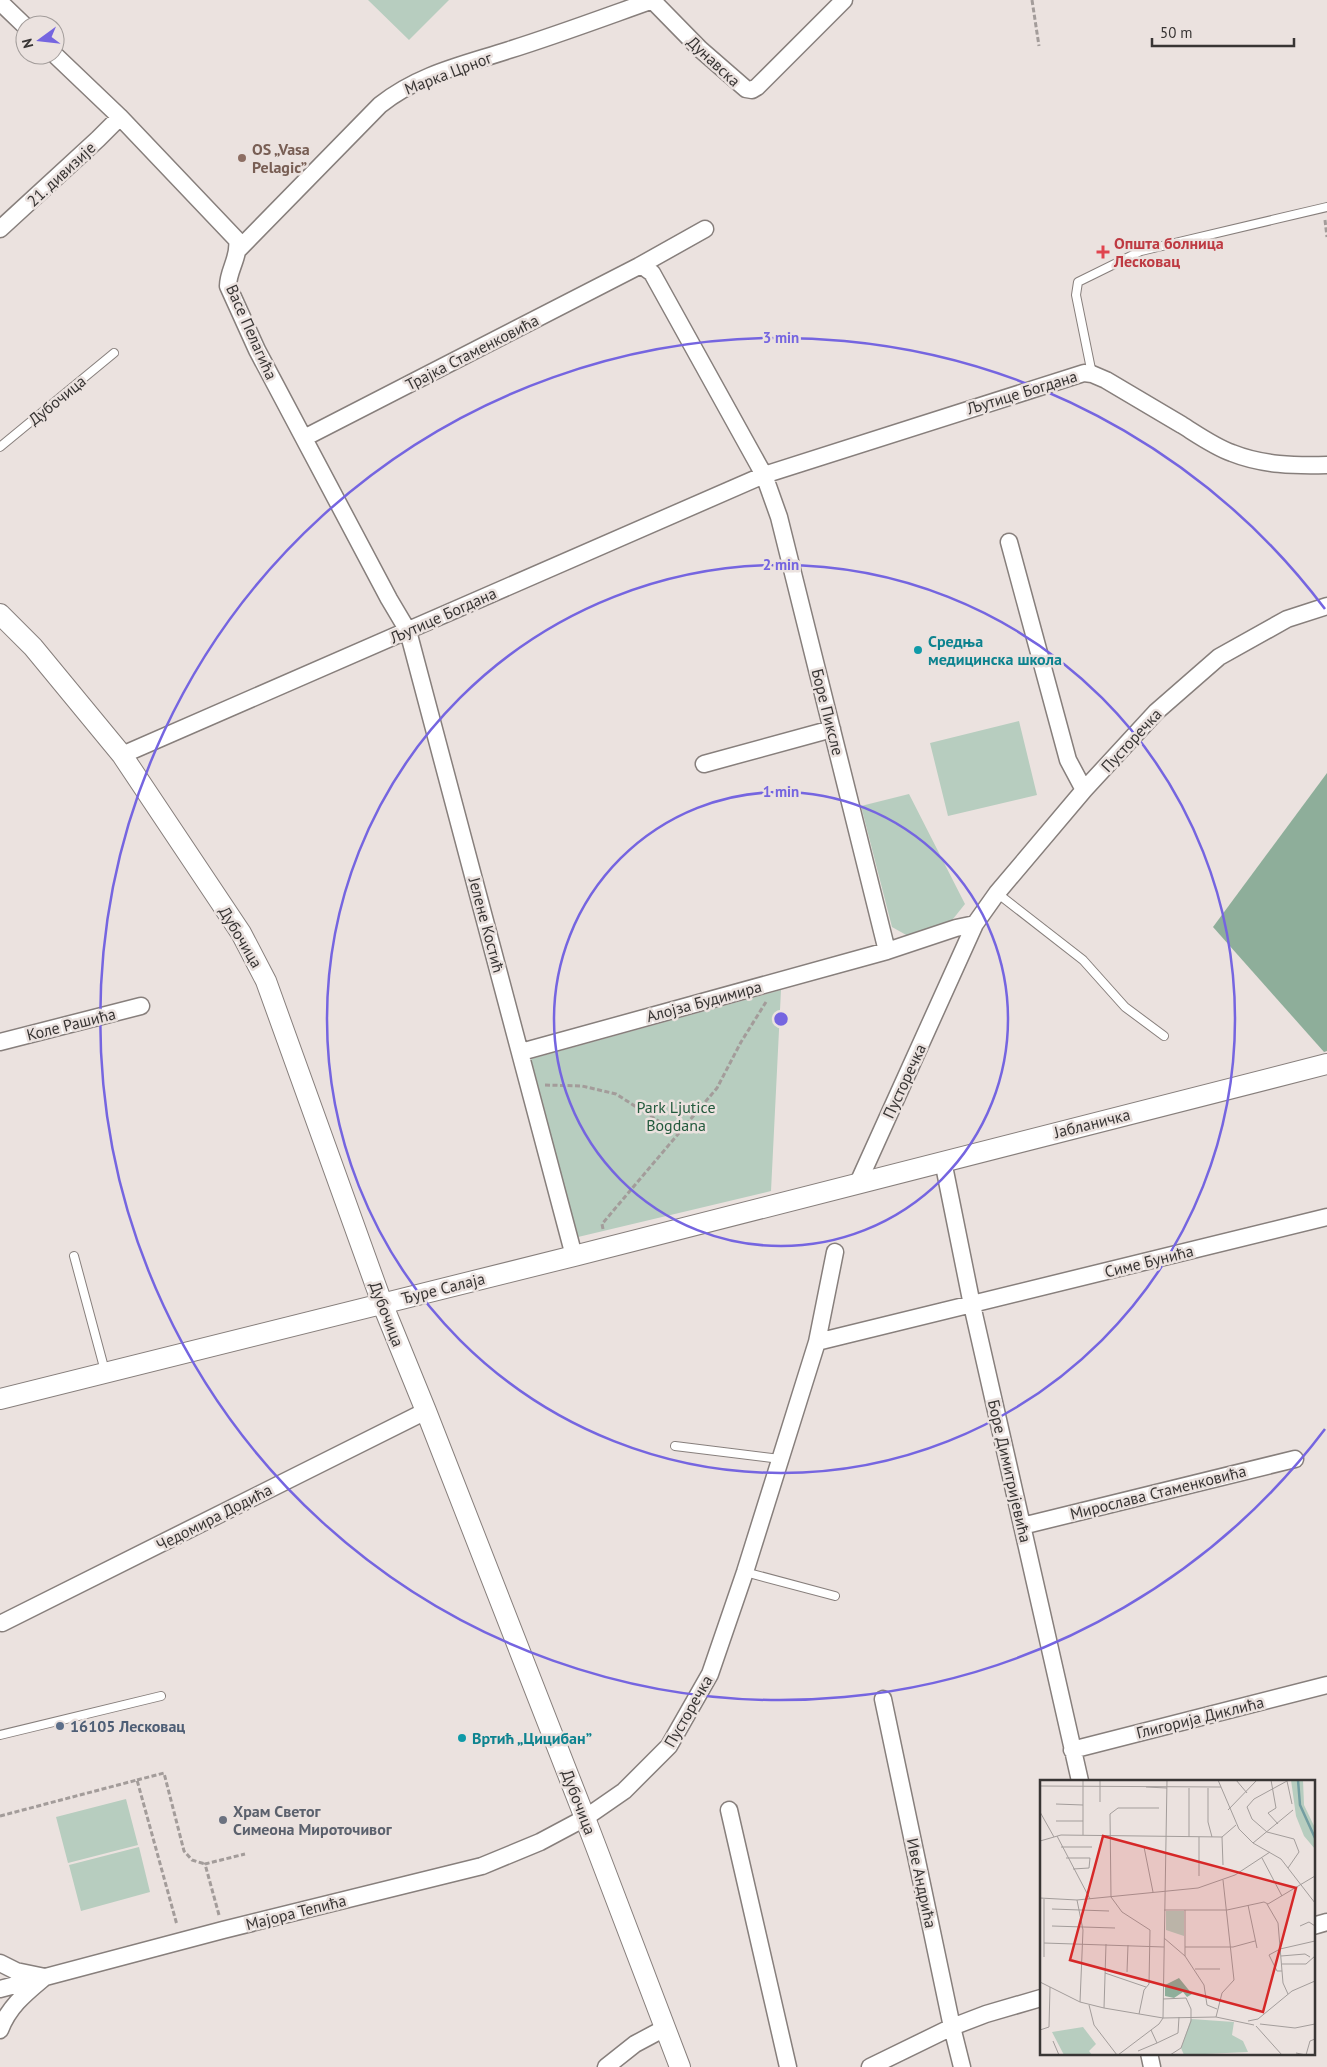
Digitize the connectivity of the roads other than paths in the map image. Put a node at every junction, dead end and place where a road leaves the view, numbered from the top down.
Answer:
1 (652, 0) edge
2 (844, 0) edge
3 (0, 2) edge
4 (15, 16) edge
5 (65, 64) edge
6 (120, 116) junction
7 (1327, 206) edge
8 (0, 229) edge
9 (705, 230) dead end
10 (238, 249) junction
11 (640, 266) junction
12 (114, 353) dead end
13 (1092, 374) junction
14 (304, 438) junction
15 (0, 447) edge
16 (1327, 465) edge
17 (764, 475) junction
18 (1010, 542) dead end
19 (390, 599) joint
20 (1327, 606) edge
21 (0, 614) edge
22 (408, 631) junction
23 (832, 729) junction
24 (122, 755) junction
25 (704, 764) dead end
26 (1084, 790) junction
27 (997, 893) junction
28 (975, 924) junction
29 (887, 951) junction
30 (142, 1006) dead end
31 (1164, 1036) dead end
32 (0, 1042) edge
33 (520, 1052) junction
34 (1327, 1064) edge
35 (943, 1161) junction
36 (858, 1182) junction
37 (1327, 1217) edge
38 (835, 1252) dead end
39 (74, 1256) dead end
40 (574, 1256) junction
41 (382, 1303) junction
42 (972, 1305) junction
43 (817, 1342) junction
44 (106, 1373) junction
45 (0, 1400) edge
46 (426, 1411) junction
47 (675, 1446) dead end
48 (780, 1459) junction
49 (1294, 1459) dead end
50 (1022, 1526) junction
51 (745, 1572) junction
52 (835, 1596) dead end
53 (2, 1623) dead end
54 (1327, 1684) edge
55 (161, 1696) dead end
56 (883, 1699) dead end
57 (0, 1734) edge
58 (1072, 1750) junction
59 (1080, 1780) edge
60 (729, 1810) dead end
61 (585, 1818) junction
62 (1327, 1922) edge
63 (1314, 1926) edge
64 (0, 1963) edge
65 (45, 1977) junction
66 (0, 1989) edge
67 (1040, 1998) edge
68 (952, 2027) junction
69 (665, 2028) junction
70 (0, 2030) edge
71 (1149, 2054) edge
72 (606, 2067) edge
73 (680, 2067) edge
74 (788, 2067) edge
75 (870, 2067) edge
76 (962, 2067) edge
77 (1152, 2067) edge

1 - 2 street, Дунавска
1 - 10 street, Марка Црног
3 - 4 street
5 - 6 street
6 - 8 street, 21. дивизије
6 - 10 street
7 - 13 lane
9 - 11 street, Трајка Стаменковића
10 - 14 street, Васе Пелагића
11 - 14 street, Трајка Стаменковића
11 - 17 street
12 - 15 lane, Дубочица
13 - 16 street, Љутице Богдана
13 - 17 street, Љутице Богдана
14 - 19 street, Васе Пелагића
17 - 22 street, Љутице Богдана
17 - 23 street, Боре Пиксле
18 - 26 street
19 - 22 street, Јелене Костић
20 - 26 street, Пусторечка
21 - 24 street, Дубочица
22 - 24 street, Љутице Богдана
22 - 33 street, Јелене Костић
23 - 25 street
23 - 29 street, Боре Пиксле
24 - 41 street, Дубочица
26 - 27 street, Пусторечка
27 - 28 street, Пусторечка
27 - 31 lane
28 - 29 street
28 - 36 street, Пусторечка
29 - 33 street, Алојза Будимира
30 - 32 street, Коле Рашића
33 - 40 street, Јелене Костић
34 - 35 street, Јабланичка
35 - 36 street, Јабланичка
35 - 42 street, Боре Димитријевића
36 - 40 street, Ђуре Салаја
37 - 42 street, Симе Бунића
38 - 43 street, Пусторечка
39 - 44 lane
40 - 41 street, Ђуре Салаја
41 - 44 street, Ђуре Салаја
41 - 46 street, Дубочица
42 - 43 street
42 - 50 street, Боре Димитријевића
43 - 48 street, Пусторечка
44 - 45 street, Ђуре Салаја
46 - 53 street, Чедомира Додића
46 - 61 street, Дубочица
47 - 48 lane
48 - 51 street, Пусторечка
49 - 50 street, Мирослава Стаменковића
50 - 58 street, Боре Димитријевића
51 - 52 lane
51 - 61 street, Пусторечка
54 - 58 street, Глигорија Диклића
55 - 57 lane
56 - 68 street, Иве Андрића
58 - 59 street, Боре Димитријевића
60 - 74 street
61 - 65 street, Мајора Тепића
61 - 69 street, Дубочица
62 - 63 street
64 - 65 street
65 - 66 street, Мајора Тепића
65 - 70 street
67 - 68 street
68 - 75 street
68 - 76 street, Иве Андрића
69 - 72 street
69 - 73 street, Дубочица
71 - 77 street

